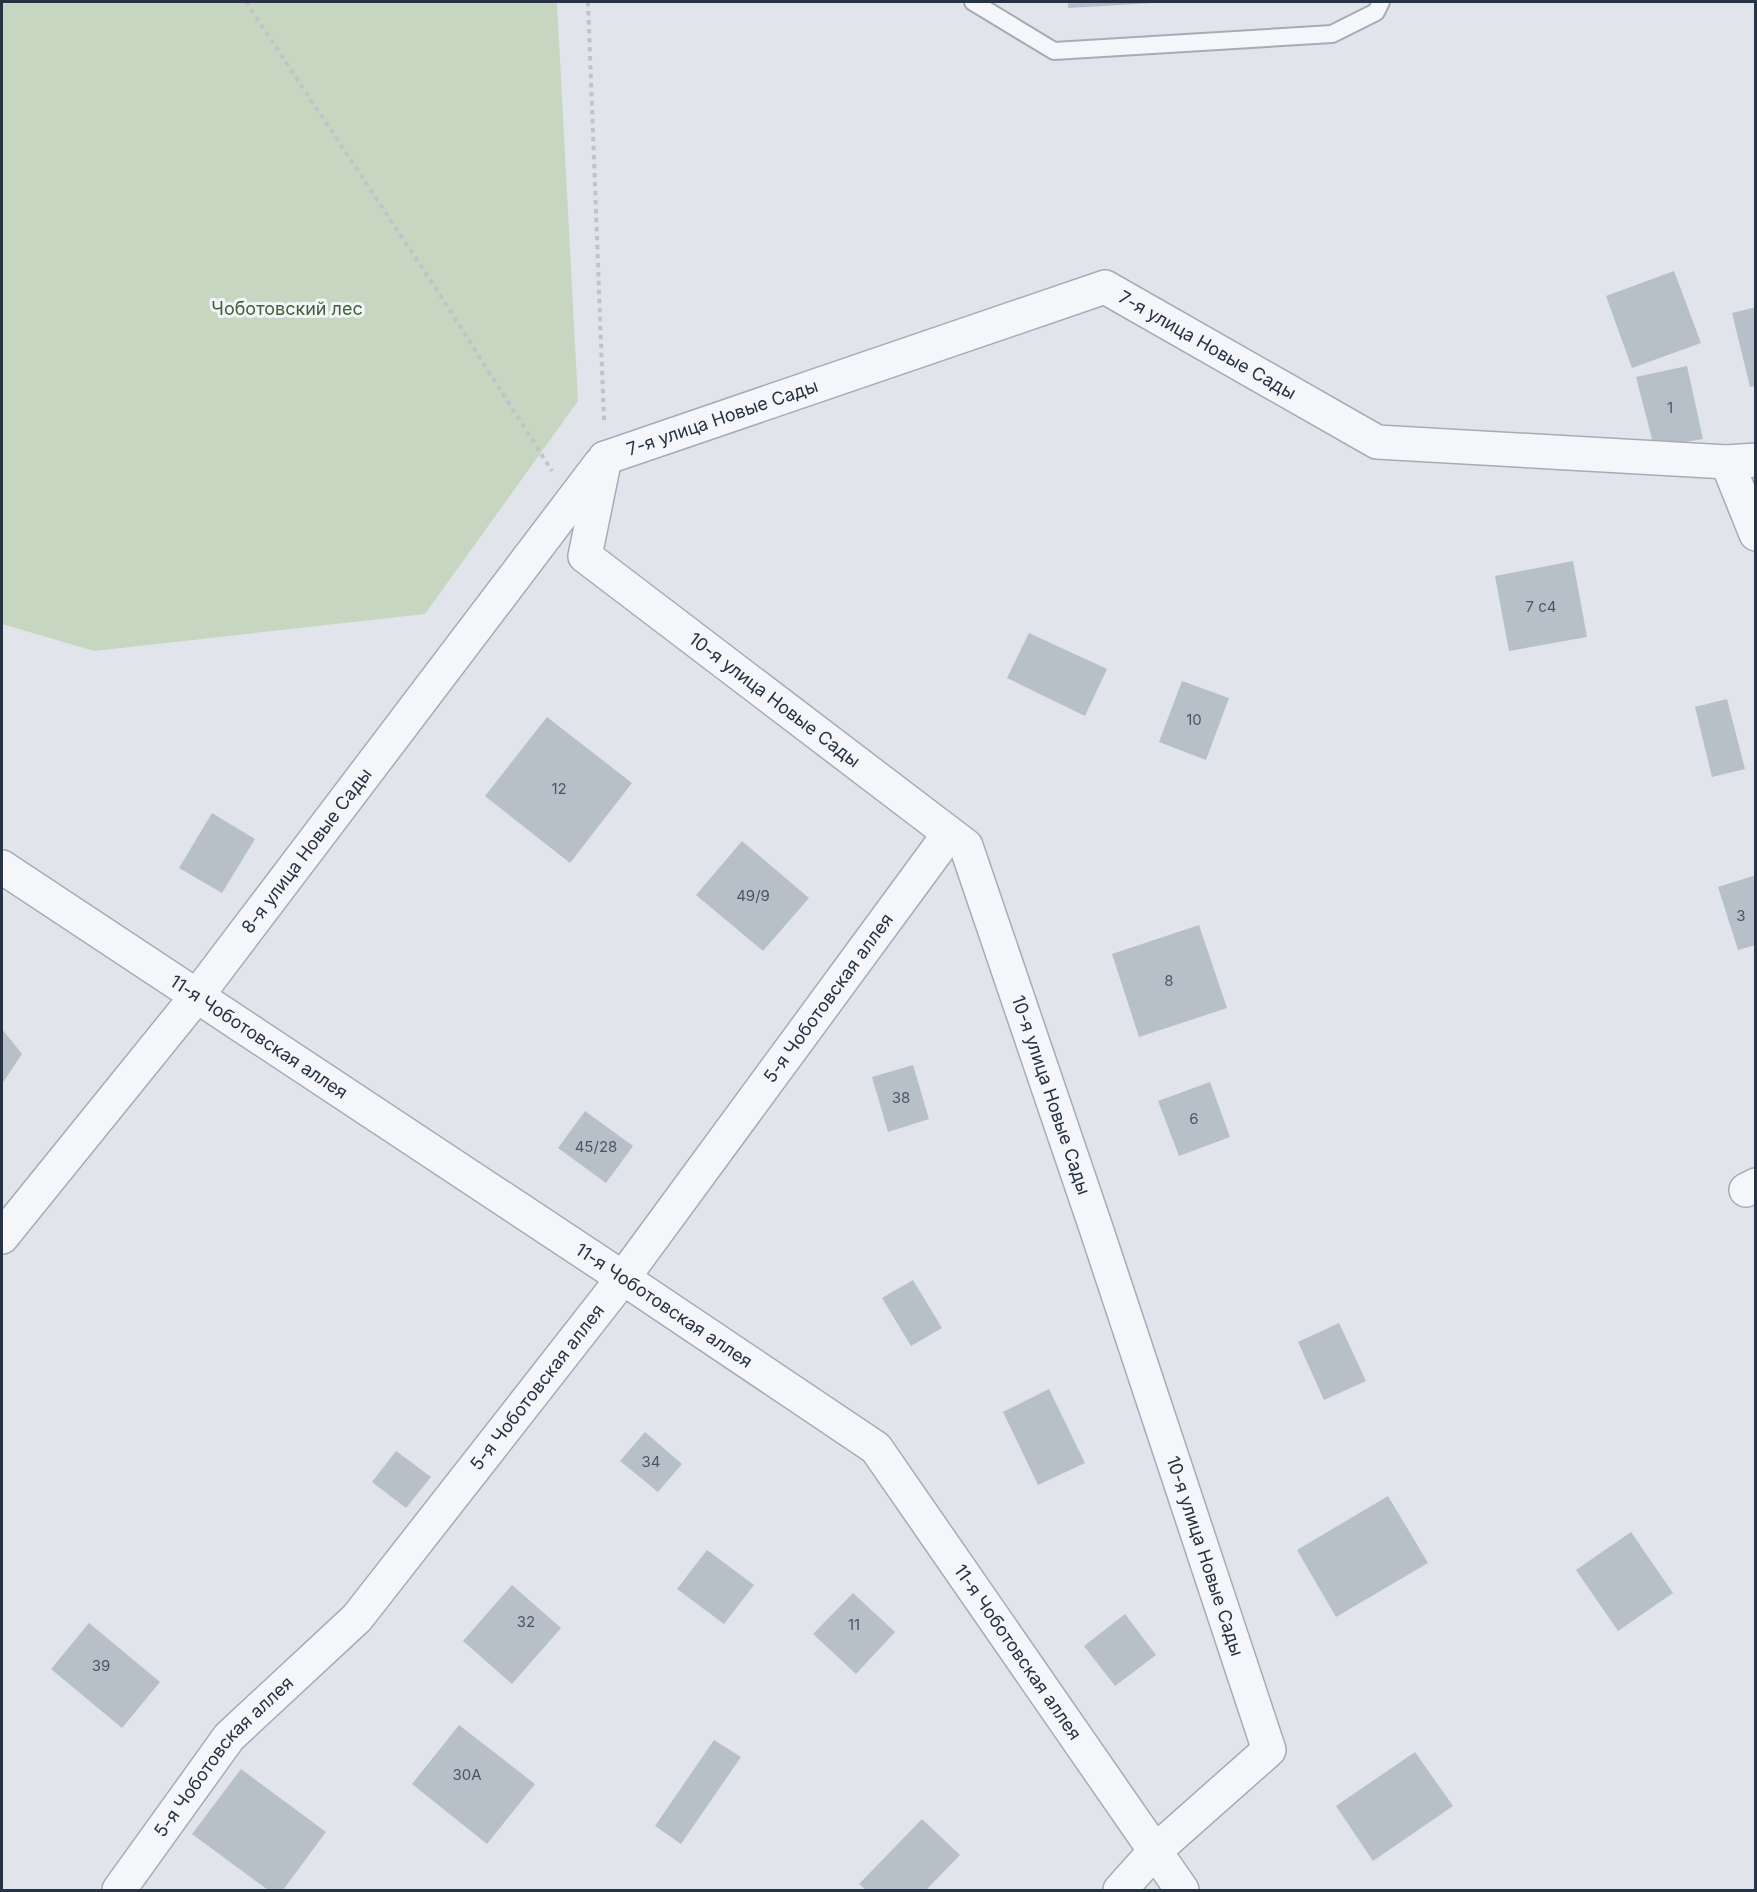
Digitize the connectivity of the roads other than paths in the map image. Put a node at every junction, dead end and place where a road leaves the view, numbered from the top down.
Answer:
1 (973, 2) edge
2 (1001, 2) edge
3 (1381, 2) edge
4 (1003, 19) junction
5 (605, 458) junction
6 (1741, 461) edge
7 (1755, 534) edge
8 (949, 834) junction
9 (2, 867) edge
10 (196, 997) junction
11 (2, 1237) edge
12 (623, 1278) junction
13 (1155, 1851) junction
14 (119, 1890) edge
15 (1120, 1890) edge
16 (1182, 1890) edge

1 - 4 lane
2 - 4 lane
3 - 4 lane
5 - 6 street, 7-я улица Новые Сады
5 - 8 street, 10-я улица Новые Сады
5 - 10 street, 8-я улица Новые Сады
6 - 7 street
8 - 12 street, 5-я Чоботовская аллея
8 - 13 street, 10-я улица Новые Сады
9 - 10 street, 11-я Чоботовская аллея
10 - 11 street, 8-я улица Новые Сады
10 - 12 street, 11-я Чоботовская аллея
12 - 13 street, 11-я Чоботовская аллея
12 - 14 street, 5-я Чоботовская аллея
13 - 15 street
13 - 16 street, 11-я Чоботовская аллея

